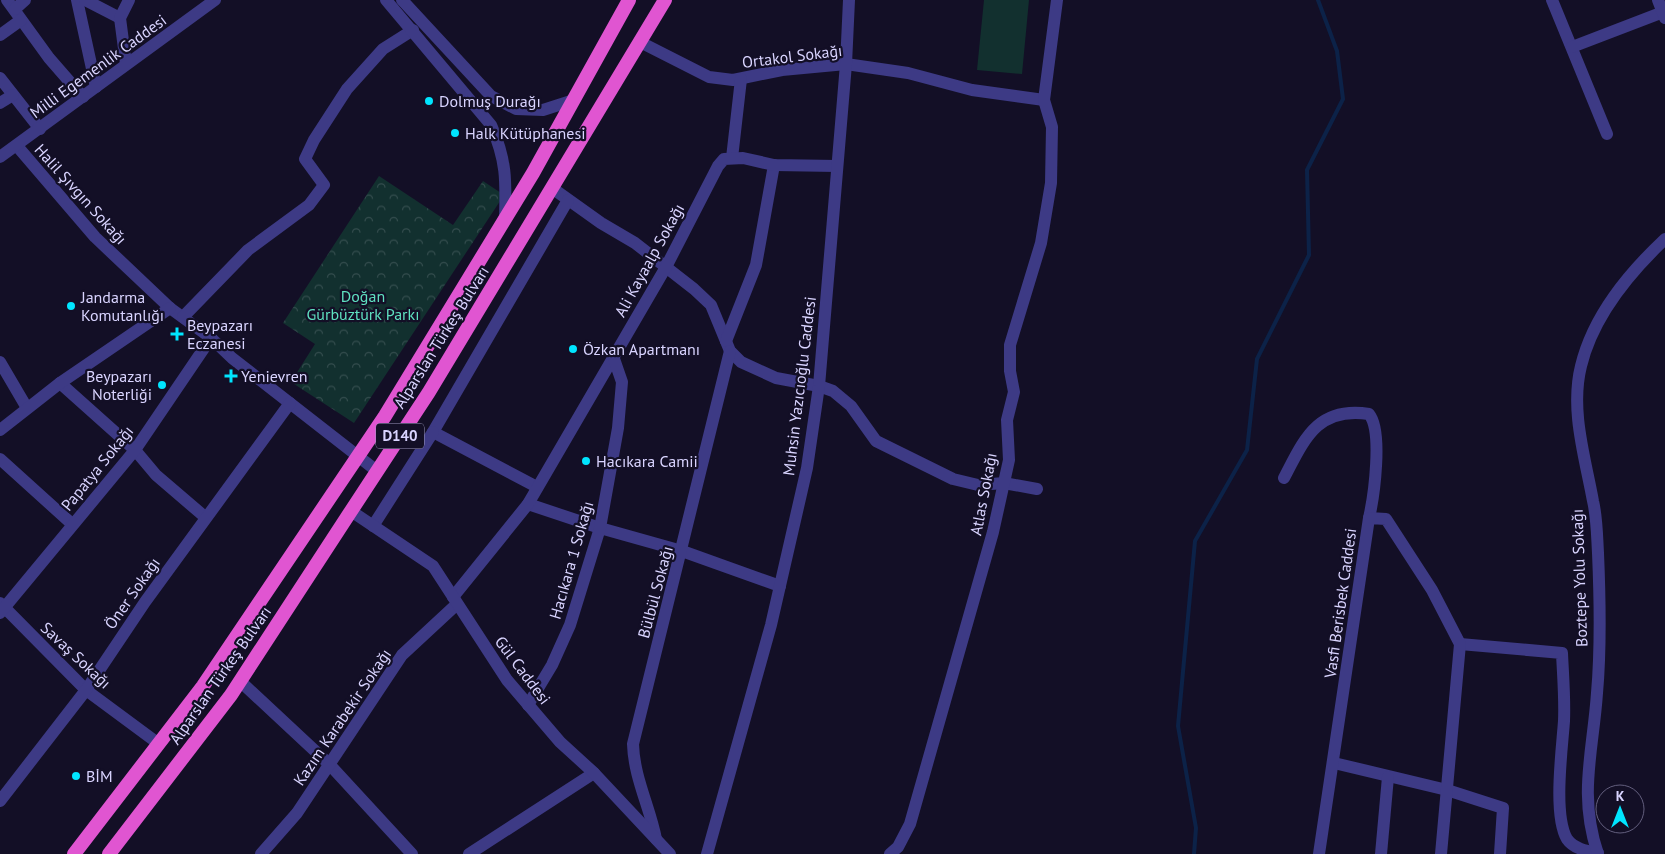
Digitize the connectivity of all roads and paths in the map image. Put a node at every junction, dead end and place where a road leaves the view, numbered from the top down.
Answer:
1 (25, 0) edge
2 (77, 0) edge
3 (85, 0) edge
4 (129, 0) edge
5 (215, 0) edge
6 (386, 0) edge
7 (402, 0) edge
8 (630, 0) edge
9 (665, 0) edge
10 (849, 0) edge
11 (1057, 0) edge
12 (1552, 0) edge
13 (15, 10) edge
14 (1662, 10) edge
15 (120, 18) junction
16 (413, 30) junction
17 (0, 35) edge
18 (640, 42) junction
19 (1572, 47) junction
20 (126, 64) junction
21 (846, 64) junction
22 (0, 78) edge
23 (742, 79) junction
24 (96, 87) junction
25 (12, 95) junction
26 (83, 97) junction
27 (574, 100) junction
28 (1044, 100) junction
29 (0, 103) edge
30 (40, 129) junction
31 (1607, 134) dead end
32 (17, 146) junction
33 (0, 156) edge
34 (732, 158) junction
35 (774, 165) junction
36 (838, 166) junction
37 (552, 188) junction
38 (568, 200) junction
39 (505, 220) junction
40 (1665, 238) edge
41 (666, 267) junction
42 (170, 308) junction
43 (183, 317) junction
44 (211, 338) junction
45 (728, 346) junction
46 (613, 356) junction
47 (0, 362) edge
48 (60, 383) junction
49 (819, 386) junction
50 (290, 403) junction
51 (27, 408) junction
52 (0, 430) edge
53 (433, 432) junction
54 (135, 450) junction
55 (358, 456) junction
56 (0, 458) edge
57 (377, 471) junction
58 (1284, 478) dead end
59 (1004, 483) junction
60 (538, 487) junction
61 (1037, 490) dead end
62 (528, 504) junction
63 (351, 511) junction
64 (205, 517) junction
65 (1369, 518) junction
66 (72, 524) junction
67 (374, 526) junction
68 (600, 528) junction
69 (682, 551) junction
70 (780, 586) junction
71 (455, 601) junction
72 (2, 608) edge
73 (1460, 644) junction
74 (240, 681) junction
75 (86, 690) junction
76 (528, 705) junction
77 (159, 744) junction
78 (329, 764) junction
79 (1334, 764) junction
80 (594, 773) junction
81 (1388, 777) junction
82 (1447, 790) junction
83 (0, 801) edge
84 (656, 839) junction
85 (411, 853) edge
86 (74, 854) edge
87 (109, 854) edge
88 (261, 854) edge
89 (469, 854) edge
90 (670, 854) edge
91 (707, 854) edge
92 (890, 854) edge
93 (1320, 854) edge
94 (1381, 854) edge
95 (1441, 854) edge
96 (1500, 854) edge
97 (1598, 854) edge

1 - 13 street
2 - 24 street
3 - 15 street
4 - 15 street
5 - 20 street, Milli Egemenlik Caddesi
6 - 16 street
7 - 27 street
8 - 27 highway, Alparslan Türkeş Bulvarı / D140
9 - 18 highway, Alparslan Türkeş Bulvarı / D140
10 - 21 street, Muhsin Yazıcıoğlu Caddesi
11 - 28 street
12 - 19 street
13 - 17 street
13 - 26 street
14 - 19 street
15 - 20 street
16 - 39 street
16 - 43 street
18 - 23 street, Ortakol Sokağı
18 - 37 highway, Alparslan Türkeş Bulvarı / D140
19 - 31 street
20 - 24 street, Milli Egemenlik Caddesi
21 - 23 street, Ortakol Sokağı
21 - 28 street, Ortakol Sokağı
21 - 36 street, Muhsin Yazıcıoğlu Caddesi
22 - 25 street
23 - 34 street
24 - 26 street, Milli Egemenlik Caddesi
25 - 29 street
25 - 30 street
26 - 30 street, Milli Egemenlik Caddesi
27 - 39 highway, Alparslan Türkeş Bulvarı / D140
28 - 59 street, Atlas Sokağı
30 - 32 street, Milli Egemenlik Caddesi
32 - 33 street, Milli Egemenlik Caddesi
32 - 42 street, Halil Şıvgın Sokağı
34 - 35 street
34 - 41 street, Ali Kayaalp Sokağı
35 - 36 street
35 - 45 street, Bülbül Sokağı
36 - 49 street, Muhsin Yazıcıoğlu Caddesi
37 - 38 street
37 - 57 highway, Alparslan Türkeş Bulvarı / D140
38 - 41 street
38 - 53 street
39 - 55 highway, Alparslan Türkeş Bulvarı / D140
40 - 97 street, Boztepe Yolu Sokağı
41 - 45 street
41 - 46 street, Ali Kayaalp Sokağı
42 - 43 street, Halil Şıvgın Sokağı
42 - 48 street
43 - 44 street, Halil Şıvgın Sokağı
44 - 50 street, Halil Şıvgın Sokağı
44 - 54 street, Papatya Sokağı
45 - 49 street
45 - 69 street, Bülbül Sokağı
46 - 60 street, Ali Kayaalp Sokağı
46 - 68 street, Hacıkara 1 Sokağı
47 - 51 street
48 - 51 street
48 - 54 street
49 - 59 street
49 - 70 street, Muhsin Yazıcıoğlu Caddesi
50 - 55 street, Halil Şıvgın Sokağı
50 - 64 street, Öner Sokağı
51 - 52 street
53 - 60 street
53 - 67 street
54 - 64 street
54 - 66 street, Papatya Sokağı
55 - 57 street, Halil Şıvgın Sokağı
55 - 77 highway, Alparslan Türkeş Bulvarı / D140
56 - 66 street
57 - 63 highway, Alparslan Türkeş Bulvarı / D140
58 - 65 street
59 - 61 street
59 - 92 street, Atlas Sokağı
60 - 62 street, Ali Kayaalp Sokağı
62 - 68 street
62 - 71 street, Ali Kayaalp Sokağı
63 - 67 street, Gül Caddesi
63 - 74 highway, Alparslan Türkeş Bulvarı / D140
64 - 75 street, Öner Sokağı
65 - 73 street, Vasfi Berisbek Caddesi
65 - 79 street, Vasfi Berisbek Caddesi
66 - 72 street, Papatya Sokağı
67 - 71 street, Gül Caddesi
68 - 69 street
68 - 76 street, Hacıkara 1 Sokağı
69 - 70 street
69 - 84 street, Bülbül Sokağı
70 - 91 street, Muhsin Yazıcıoğlu Caddesi
71 - 76 street, Gül Caddesi
71 - 78 street, Kazım Karabekir Sokağı
72 - 75 street, Savaş Sokağı
73 - 82 street
73 - 97 street
74 - 78 street
74 - 87 highway, Alparslan Türkeş Bulvarı / D140
75 - 77 street, Savaş Sokağı
75 - 83 street, Öner Sokağı
76 - 80 street, Gül Caddesi
77 - 86 highway, Alparslan Türkeş Bulvarı / D140
78 - 85 street
78 - 88 street, Kazım Karabekir Sokağı
79 - 81 street
79 - 93 street, Vasfi Berisbek Caddesi
80 - 84 street, Gül Caddesi
80 - 89 street
81 - 82 street
81 - 94 street
82 - 95 street
82 - 96 street
84 - 90 street, Gül Caddesi

